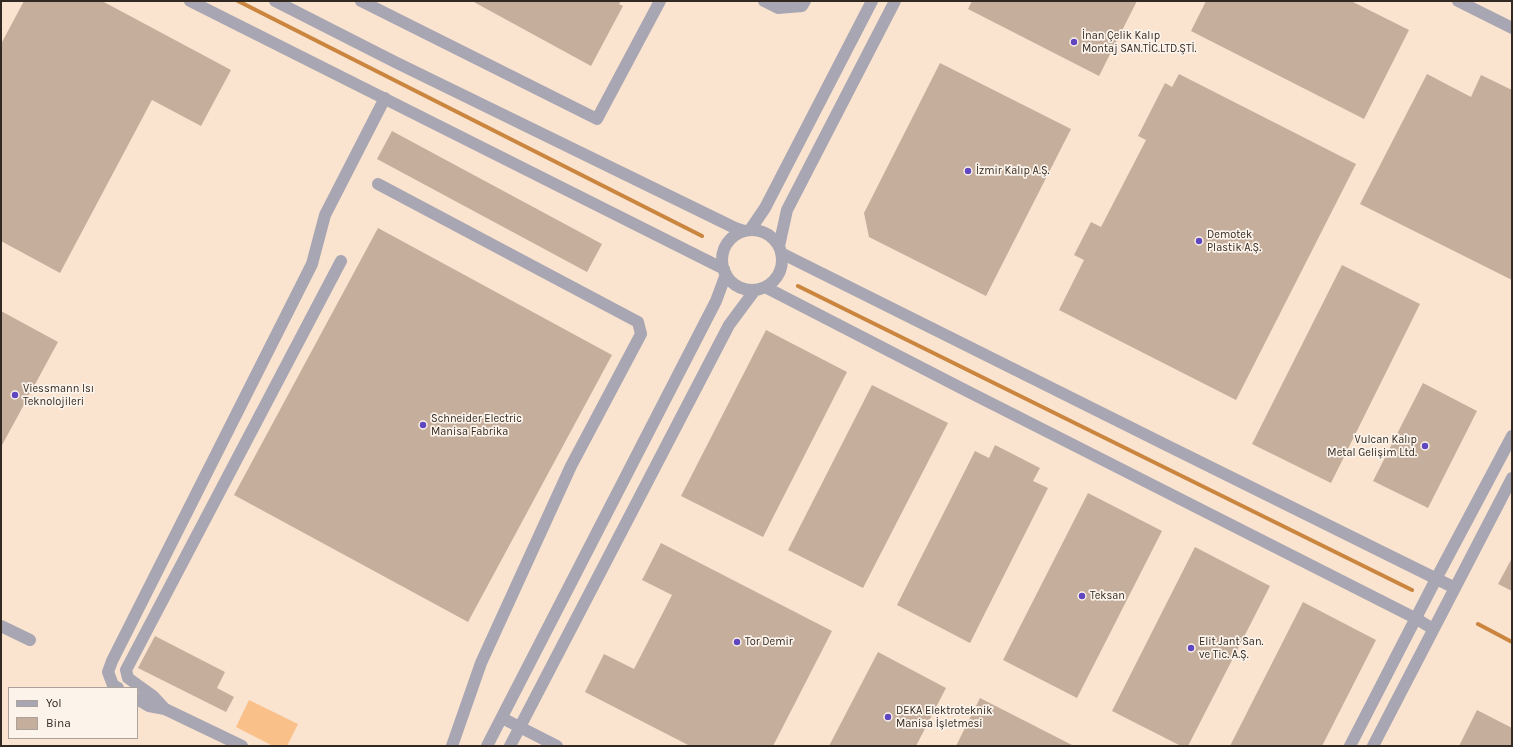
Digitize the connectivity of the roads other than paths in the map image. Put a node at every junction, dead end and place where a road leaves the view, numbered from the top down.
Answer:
1 (190, 1) edge
2 (275, 1) edge
3 (361, 1) edge
4 (660, 1) edge
5 (764, 1) edge
6 (805, 1) edge
7 (872, 1) edge
8 (895, 1) edge
9 (1458, 1) edge
10 (1512, 28) edge
11 (385, 98) junction
12 (378, 184) dead end
13 (747, 231) junction
14 (780, 249) junction
15 (341, 261) dead end
16 (725, 271) junction
17 (760, 288) junction
18 (1512, 436) edge
19 (1512, 478) edge
20 (1436, 579) junction
21 (1455, 588) junction
22 (1417, 619) junction
23 (1, 626) edge
24 (1433, 630) junction
25 (30, 640) dead end
26 (116, 687) edge
27 (138, 700) edge
28 (166, 709) junction
29 (502, 718) junction
30 (520, 727) junction
31 (242, 746) edge
32 (452, 746) edge
33 (487, 746) edge
34 (510, 746) edge
35 (557, 746) edge
36 (1350, 746) edge
37 (1373, 746) edge

1 - 11 street
2 - 13 street
3 - 4 street
5 - 6 street
7 - 13 street
8 - 14 street
9 - 10 street
11 - 16 street
11 - 26 street
12 - 32 street
13 - 14 street
13 - 16 street
14 - 17 street
14 - 20 street
15 - 28 street
16 - 17 street
16 - 29 street
17 - 22 street
17 - 30 street
18 - 20 street
19 - 21 street
20 - 21 street
20 - 22 street
21 - 24 street
22 - 24 street
22 - 36 street
23 - 25 street
24 - 37 street
27 - 28 street
28 - 31 street
29 - 30 street
29 - 33 street
30 - 34 street
30 - 35 street

